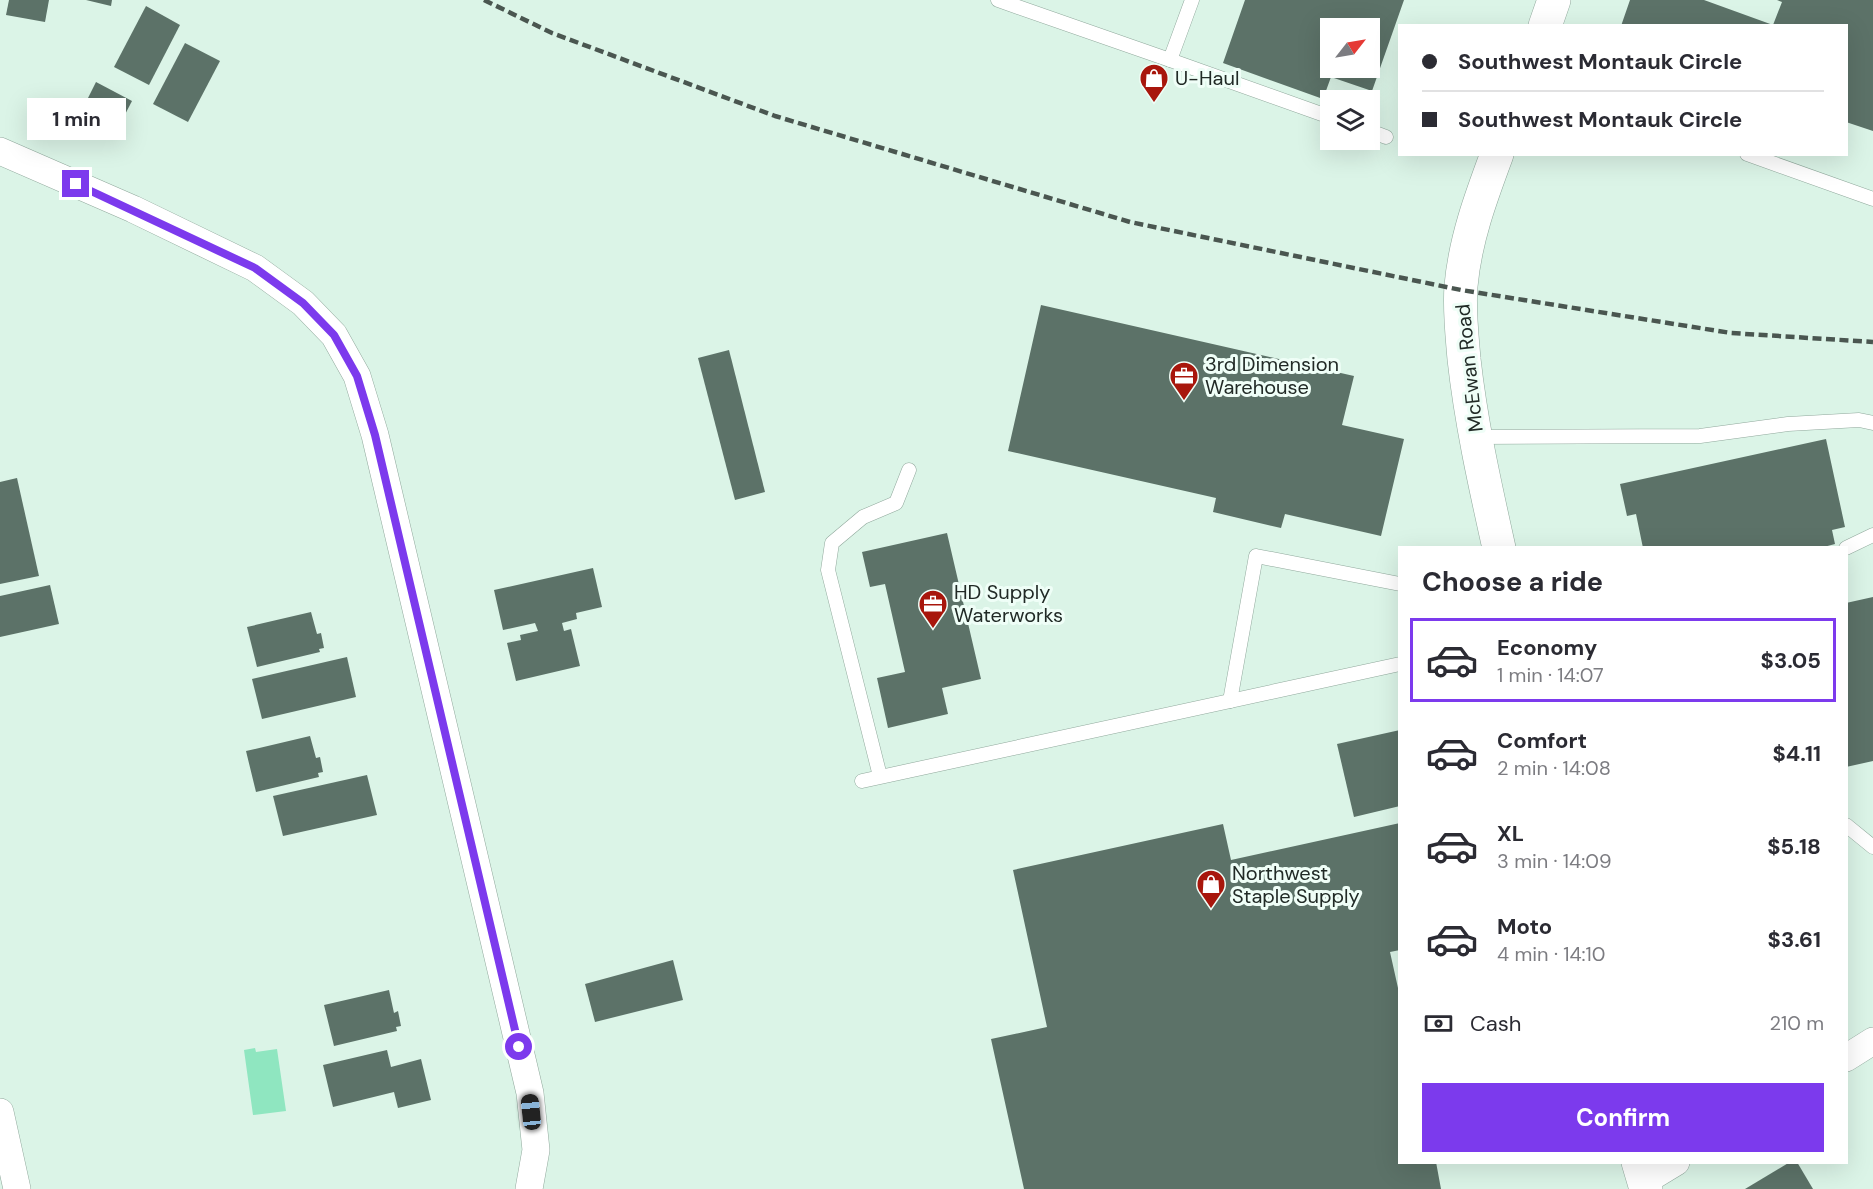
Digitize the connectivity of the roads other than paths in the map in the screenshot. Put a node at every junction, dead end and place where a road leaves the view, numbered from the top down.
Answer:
1 (998, 0) edge
2 (1192, 0) edge
3 (1554, 0) edge
4 (1546, 24) edge
5 (1170, 60) junction
6 (1320, 113) edge
7 (1380, 135) edge
8 (1386, 137) dead end
9 (0, 151) edge
10 (1496, 156) edge
11 (1753, 156) edge
12 (1873, 199) edge
13 (1873, 423) edge
14 (1476, 437) junction
15 (909, 470) dead end
16 (1873, 535) edge
17 (1500, 546) edge
18 (1848, 547) edge
19 (1398, 584) edge
20 (1398, 664) edge
21 (1230, 701) junction
22 (880, 776) junction
23 (861, 781) dead end
24 (1848, 827) edge
25 (1873, 847) edge
26 (1873, 1041) edge
27 (1848, 1057) edge
28 (0, 1112) edge
29 (1672, 1164) edge
30 (1640, 1181) edge
31 (17, 1189) edge
32 (528, 1189) edge

1 - 5 lane
2 - 5 lane
3 - 4 street
5 - 6 lane
7 - 8 lane
9 - 32 street
10 - 14 street, McEwan Road
11 - 12 lane
13 - 14 lane
14 - 17 street, McEwan Road
15 - 22 lane
16 - 18 lane
19 - 21 lane
20 - 21 lane
21 - 22 lane
22 - 23 lane
24 - 25 lane
26 - 27 street
28 - 31 street
29 - 30 street

